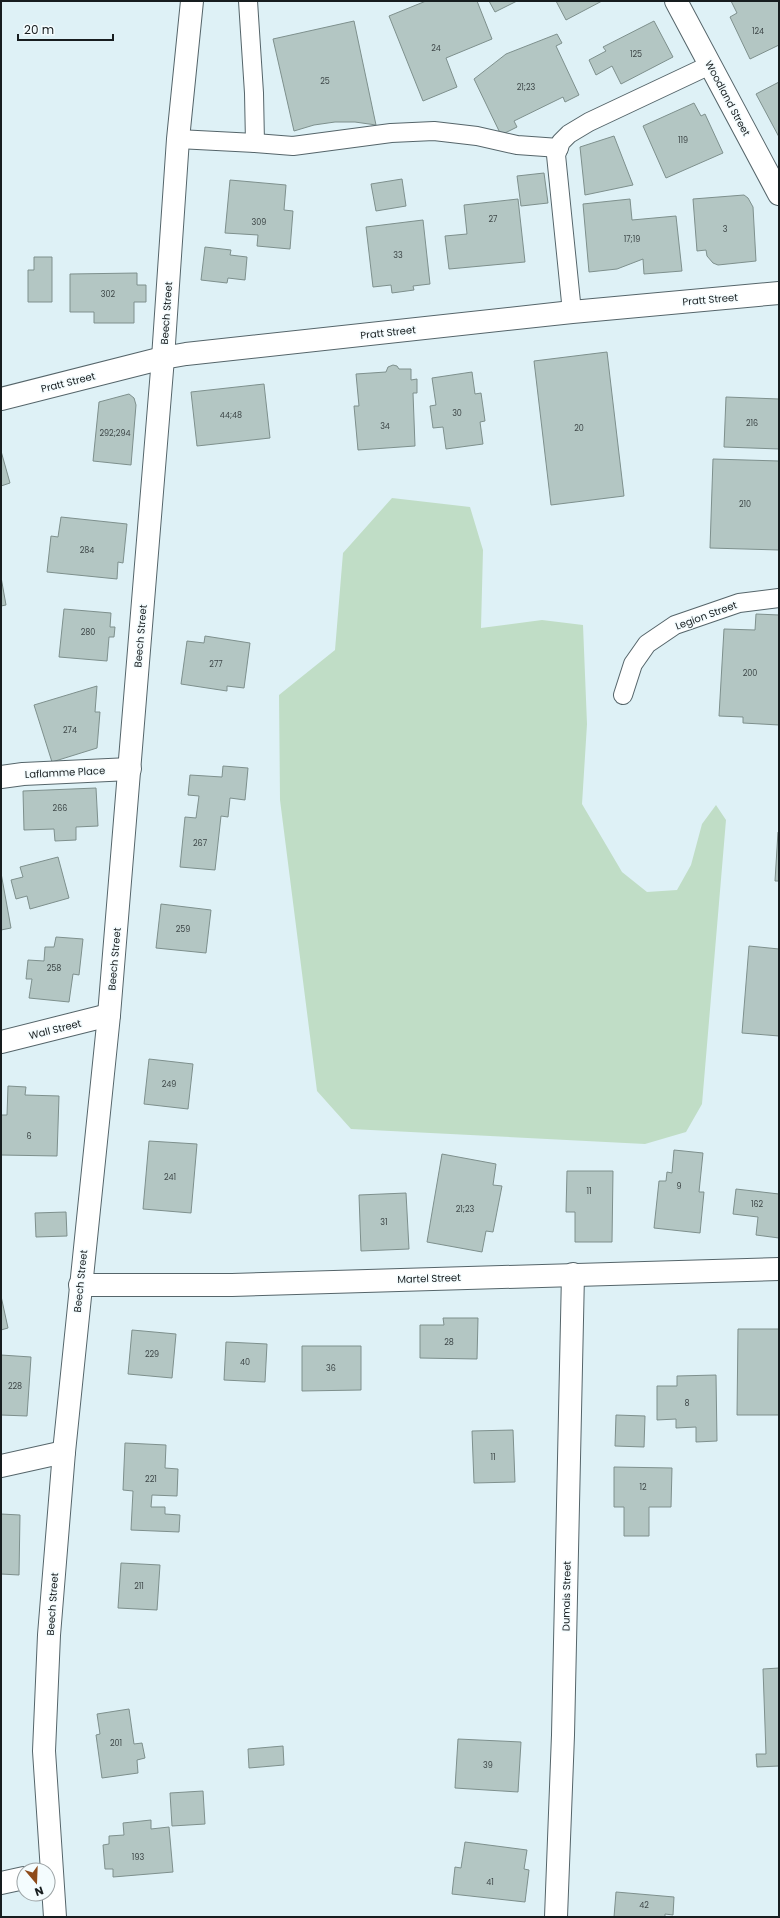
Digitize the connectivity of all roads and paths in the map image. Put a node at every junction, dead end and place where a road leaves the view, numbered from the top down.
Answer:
1 (192, 1) edge
2 (248, 1) edge
3 (676, 1) edge
4 (710, 65) junction
5 (178, 140) junction
6 (255, 143) junction
7 (559, 148) junction
8 (779, 194) edge
9 (779, 293) edge
10 (572, 312) junction
11 (163, 358) junction
12 (1, 399) edge
13 (779, 598) edge
14 (623, 695) dead end
15 (130, 769) junction
16 (1, 778) edge
17 (109, 1015) junction
18 (1, 1042) edge
19 (779, 1269) edge
20 (573, 1274) junction
21 (80, 1285) junction
22 (64, 1452) junction
23 (1, 1466) edge
24 (49, 1862) edge
25 (16, 1880) edge
26 (1, 1883) edge
27 (53, 1902) edge
28 (55, 1917) edge
29 (556, 1917) edge

1 - 5 street, Beech Street
2 - 6 lane
3 - 4 street, Woodland Street
4 - 7 lane
4 - 8 street, Woodland Street
5 - 6 lane
5 - 11 street, Beech Street
6 - 7 lane
7 - 10 lane
9 - 10 street, Pratt Street
10 - 11 street, Pratt Street
11 - 12 street, Pratt Street
11 - 15 street, Beech Street
13 - 14 lane, Legion Street
15 - 16 street, Laflamme Place
15 - 17 street, Beech Street
17 - 18 street, Wall Street
17 - 21 street, Beech Street
19 - 20 street, Martel Street
20 - 21 street, Martel Street
20 - 29 street, Dumais Street
21 - 22 street, Beech Street
22 - 23 street
22 - 24 street, Beech Street
25 - 26 street
27 - 28 street, Beech Street

